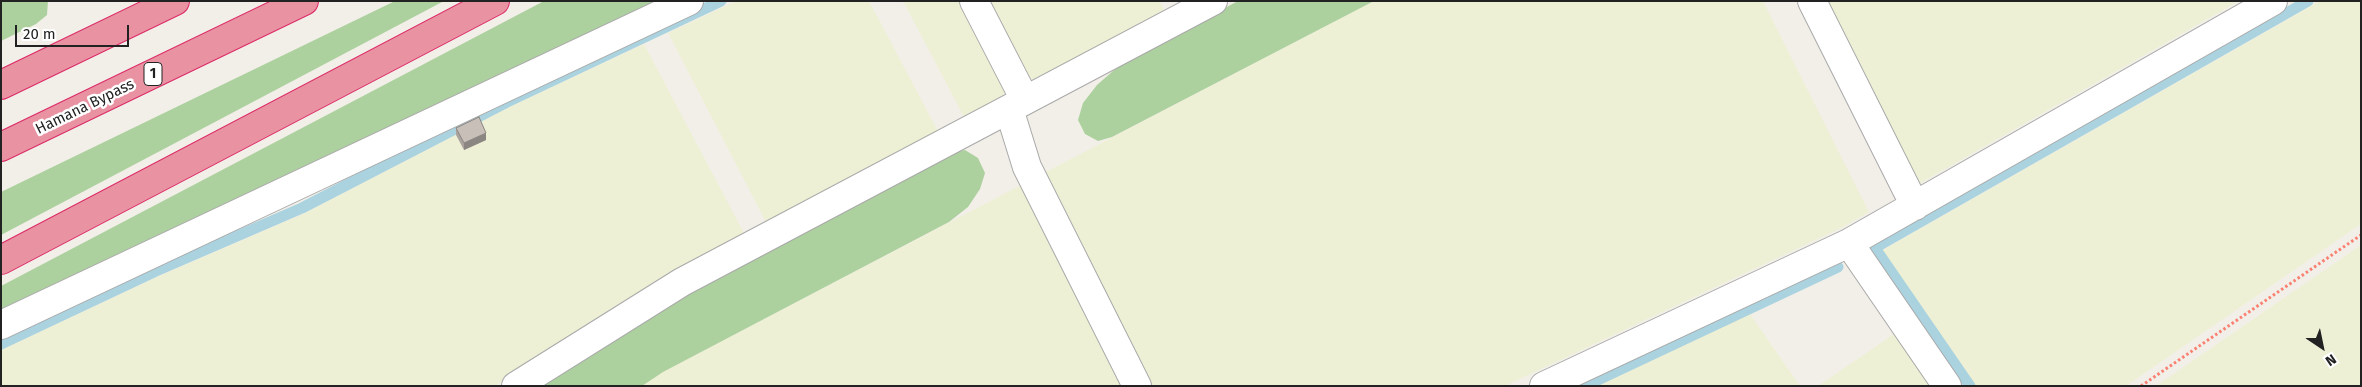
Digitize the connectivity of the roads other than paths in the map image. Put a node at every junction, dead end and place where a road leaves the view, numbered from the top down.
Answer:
1 (175, 1) edge
2 (304, 1) edge
3 (495, 1) edge
4 (689, 1) edge
5 (974, 1) edge
6 (1213, 1) edge
7 (1812, 1) edge
8 (2274, 1) edge
9 (1, 85) edge
10 (1017, 105) junction
11 (1, 148) edge
12 (1915, 206) junction
13 (1849, 243) junction
14 (1, 260) edge
15 (1, 324) edge
16 (516, 386) edge
17 (1137, 386) edge
18 (1544, 386) edge
19 (1947, 386) edge

1 - 9 highway
2 - 11 highway, Hamana Bypass / 1
3 - 14 highway
4 - 15 street
5 - 10 street
6 - 10 street
7 - 12 street
8 - 12 street
10 - 16 street
10 - 17 street
12 - 13 street
13 - 18 street
13 - 19 street

